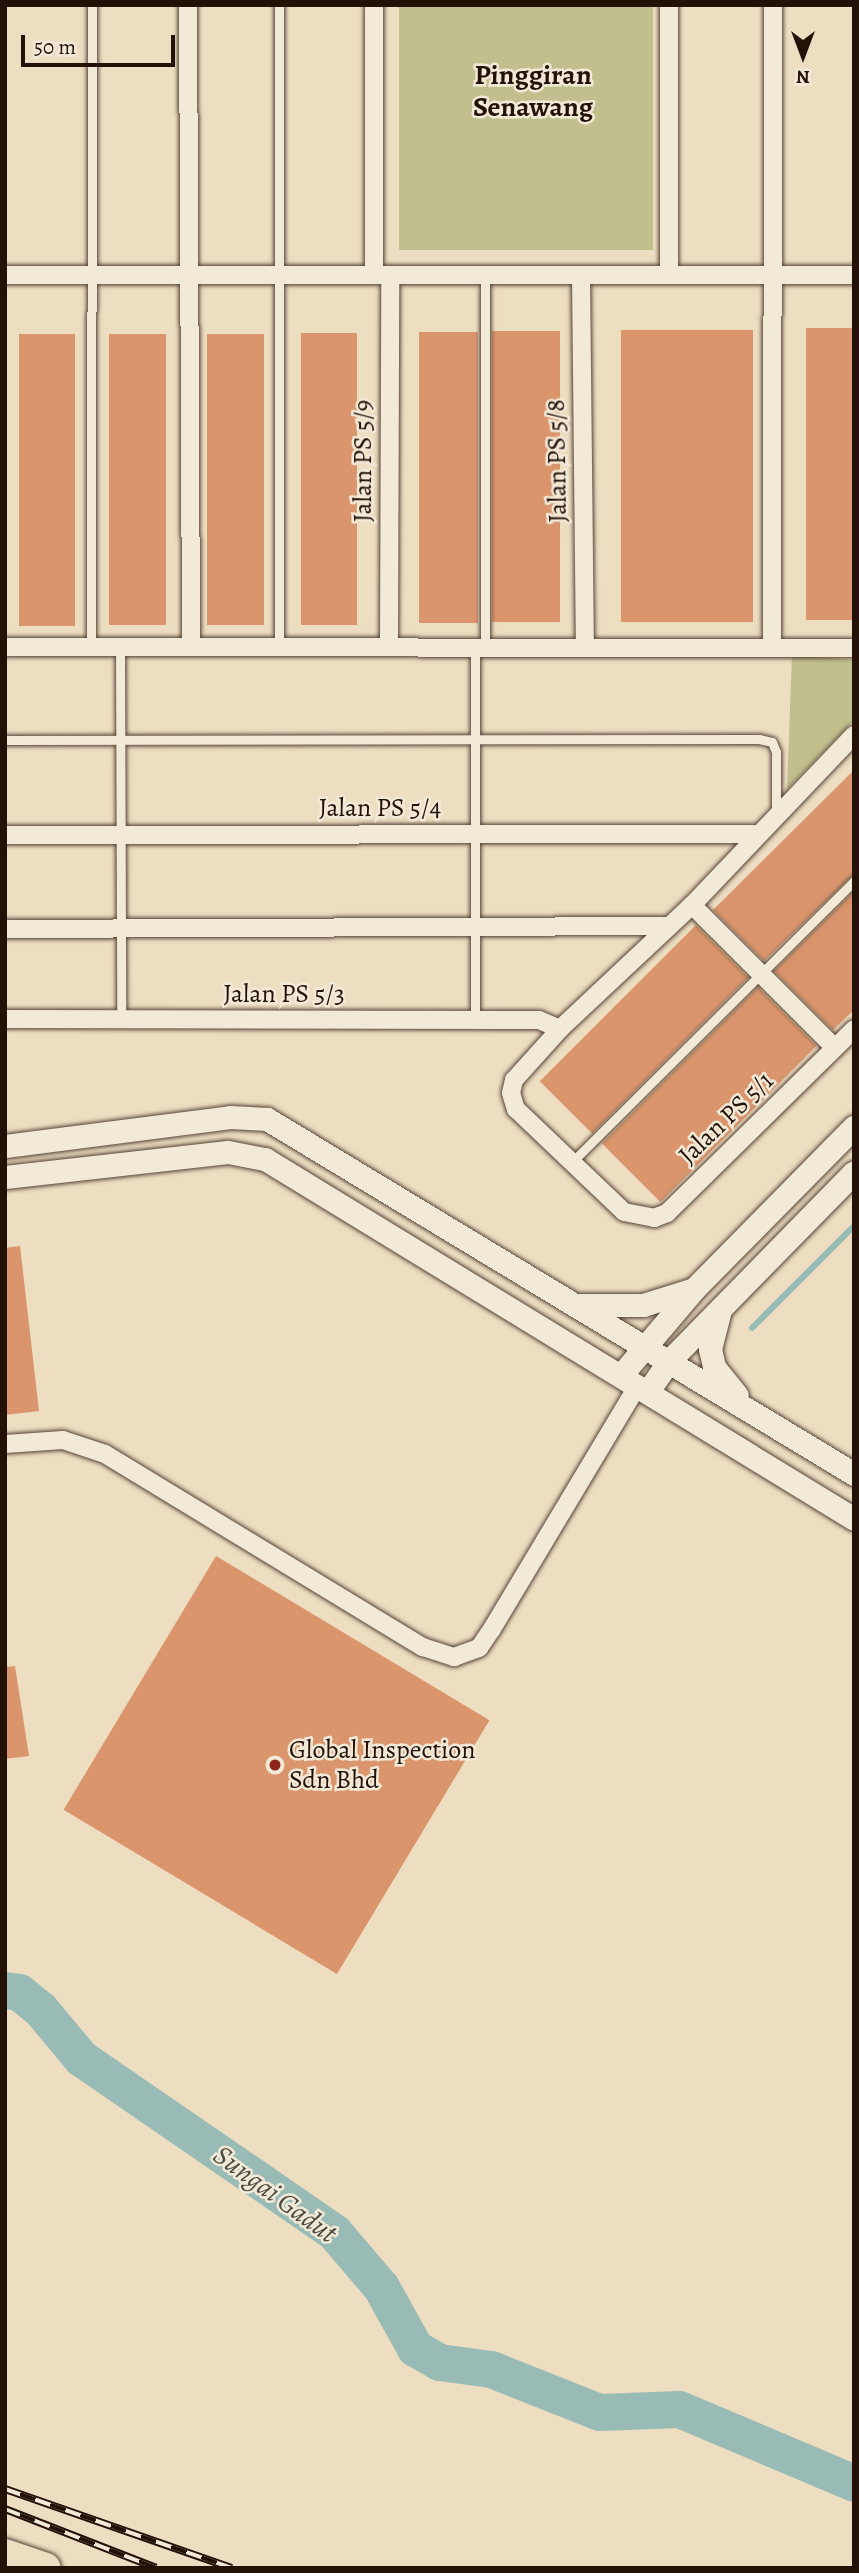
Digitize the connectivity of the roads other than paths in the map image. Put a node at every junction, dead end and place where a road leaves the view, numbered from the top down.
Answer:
1 (92, 5) edge
2 (188, 5) edge
3 (279, 5) edge
4 (373, 5) edge
5 (669, 5) edge
6 (773, 5) edge
7 (5, 275) edge
8 (91, 275) junction
9 (191, 275) junction
10 (281, 275) junction
11 (382, 275) junction
12 (485, 275) junction
13 (581, 275) junction
14 (669, 275) junction
15 (773, 275) junction
16 (854, 275) edge
17 (5, 647) edge
18 (91, 647) junction
19 (121, 647) junction
20 (191, 647) junction
21 (279, 647) junction
22 (389, 647) junction
23 (480, 647) junction
24 (585, 647) junction
25 (772, 647) junction
26 (854, 648) edge
27 (854, 735) edge
28 (475, 739) junction
29 (5, 740) edge
30 (121, 741) junction
31 (776, 816) junction
32 (754, 834) junction
33 (5, 835) edge
34 (121, 835) junction
35 (475, 835) junction
36 (854, 881) edge
37 (692, 905) junction
38 (475, 926) junction
39 (669, 926) junction
40 (121, 928) junction
41 (5, 929) edge
42 (762, 975) junction
43 (5, 1019) edge
44 (121, 1020) junction
45 (475, 1021) junction
46 (560, 1029) junction
47 (854, 1029) edge
48 (835, 1048) junction
49 (854, 1127) edge
50 (5, 1146) edge
51 (571, 1163) junction
52 (854, 1172) edge
53 (5, 1177) edge
54 (694, 1289) junction
55 (574, 1305) junction
56 (721, 1307) junction
57 (642, 1345) junction
58 (669, 1362) junction
59 (636, 1384) junction
60 (754, 1412) junction
61 (5, 1444) edge
62 (854, 1474) edge
63 (854, 1519) edge
64 (5, 2554) edge
65 (46, 2568) edge

1 - 8 lane
2 - 9 street
3 - 10 lane
4 - 11 street, Jalan PS 5/9
5 - 14 street
6 - 15 street
7 - 8 street
8 - 9 street
8 - 18 lane
9 - 10 street
9 - 20 street
10 - 11 street
10 - 21 lane
11 - 12 street
11 - 22 street, Jalan PS 5/9
12 - 13 street
12 - 23 lane
13 - 14 street
13 - 24 street, Jalan PS 5/8
14 - 15 street
15 - 16 street
15 - 25 street
17 - 18 street
18 - 19 street
19 - 20 street
19 - 30 lane
20 - 21 street
21 - 22 street
22 - 23 street
23 - 24 street
23 - 28 lane
24 - 25 street
25 - 26 street
27 - 31 street
28 - 30 lane
28 - 31 lane
28 - 35 lane
29 - 30 lane
30 - 34 lane
31 - 32 street
32 - 35 street, Jalan PS 5/4
32 - 37 street
33 - 34 street, Jalan PS 5/4
34 - 35 street, Jalan PS 5/4
34 - 40 lane
35 - 38 lane
36 - 42 lane
37 - 39 street
37 - 42 street
38 - 39 street
38 - 40 street
38 - 45 lane
39 - 46 street
40 - 41 street
40 - 44 lane
42 - 48 street
42 - 51 lane
43 - 44 street, Jalan PS 5/3
44 - 45 street, Jalan PS 5/3
45 - 46 street, Jalan PS 5/3
46 - 51 street
47 - 48 street, Jalan PS 5/1
48 - 51 street, Jalan PS 5/1
49 - 54 street
50 - 55 street
52 - 56 street
53 - 59 street
54 - 55 street
54 - 57 street
55 - 57 street
56 - 58 street
56 - 60 street
57 - 58 street
57 - 59 street
58 - 59 street
58 - 60 street
59 - 61 street
59 - 63 street
60 - 62 street
64 - 65 highway

